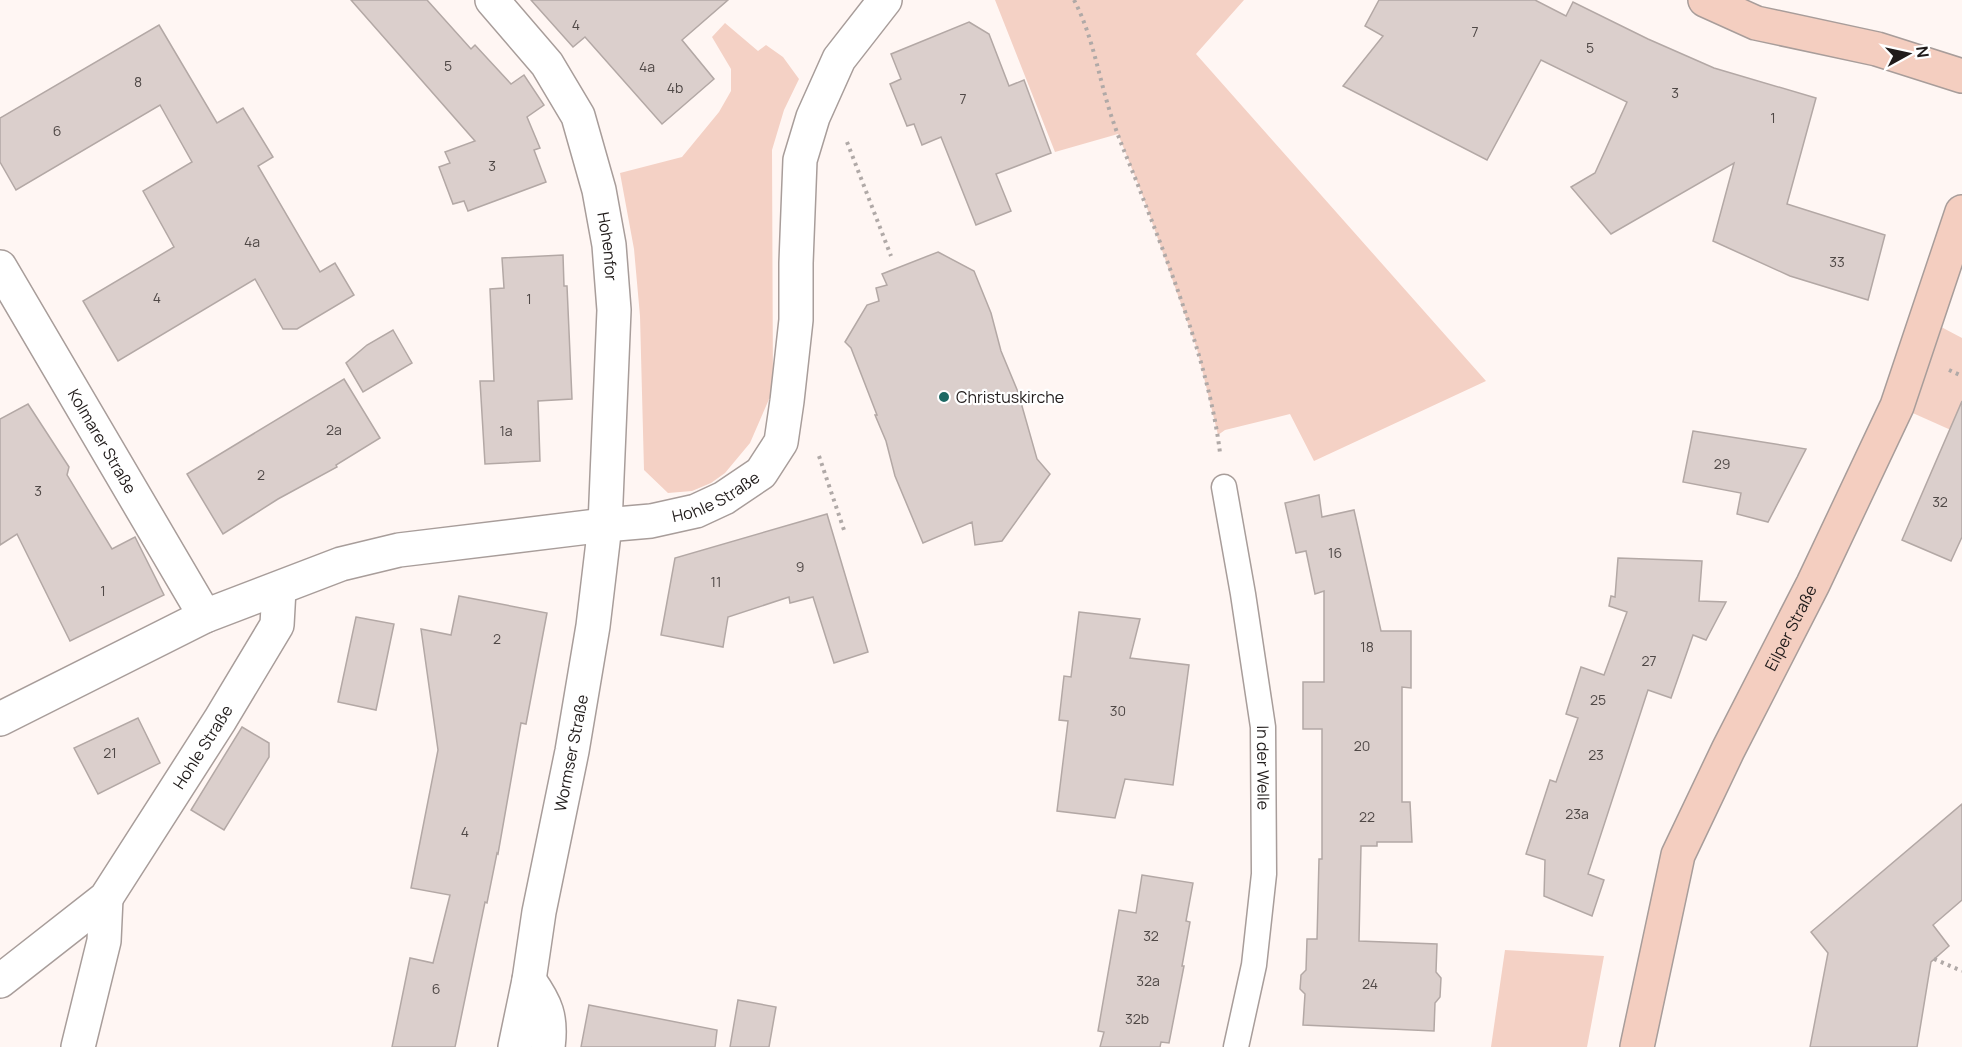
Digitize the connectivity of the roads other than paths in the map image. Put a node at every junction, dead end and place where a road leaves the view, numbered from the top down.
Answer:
1 (492, 0) edge
2 (885, 0) edge
3 (1705, 0) edge
4 (1962, 76) edge
5 (1962, 212) edge
6 (0, 267) edge
7 (1224, 487) road end
8 (605, 525) junction
9 (279, 589) junction
10 (205, 616) junction
11 (0, 719) edge
12 (106, 898) junction
13 (529, 980) junction
14 (0, 981) edge
15 (78, 1047) edge
16 (515, 1047) edge
17 (548, 1047) edge
18 (1236, 1047) edge
19 (1637, 1047) edge

1 - 8 street, Hohenfor
2 - 8 street, Hohle Straße
3 - 4 main road
5 - 19 main road, Eilper Straße
6 - 10 street, Kolmarer Straße
7 - 18 lane, In der Welle
8 - 9 street, Hohle Straße
8 - 13 street, Wormser Straße
9 - 10 street, Hohle Straße
9 - 12 street, Hohle Straße
10 - 11 street, Hohle Straße
12 - 14 street, Hohle Straße
12 - 15 street, Hohle Straße
13 - 16 street, Wormser Straße
13 - 17 street

